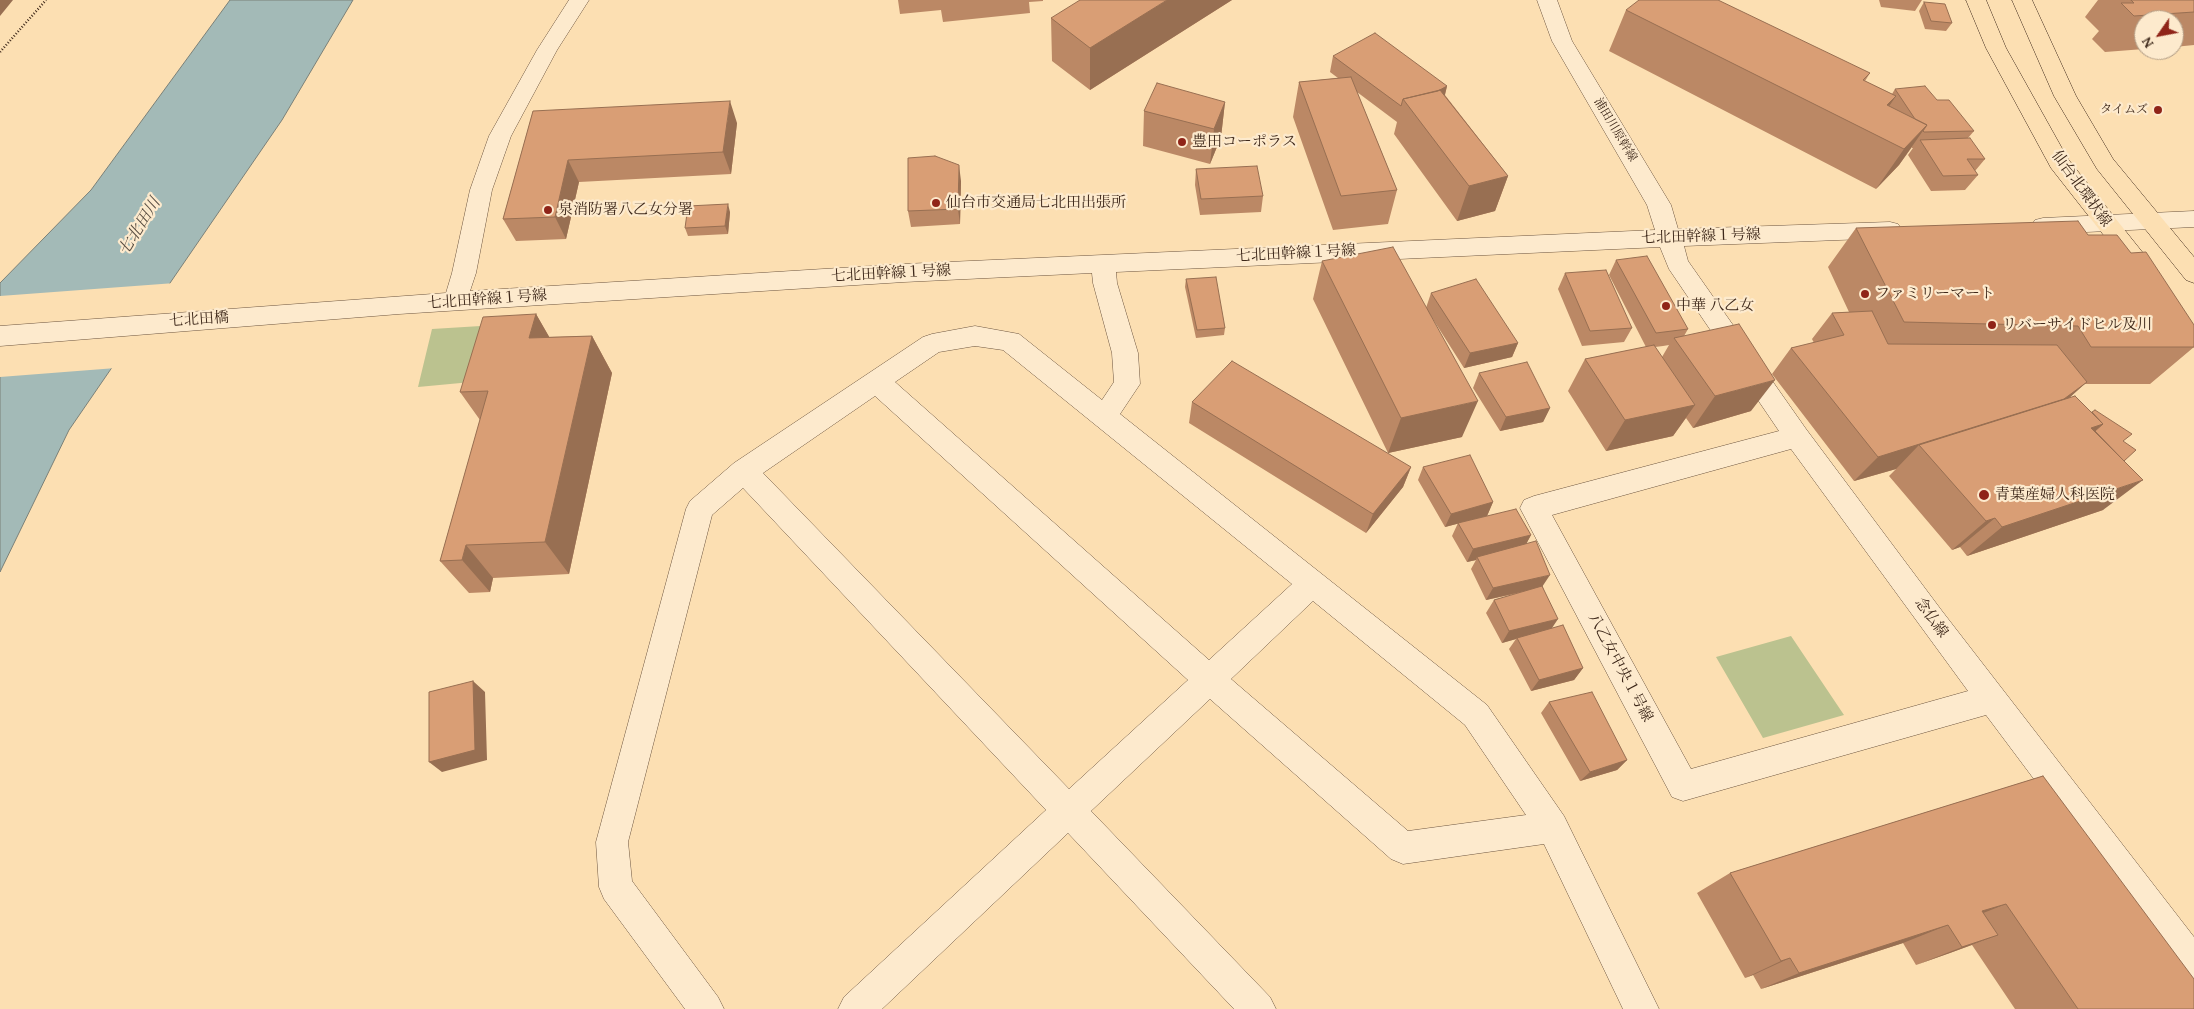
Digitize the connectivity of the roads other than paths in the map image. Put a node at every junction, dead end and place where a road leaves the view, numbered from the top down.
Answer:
1 (579, 0) edge
2 (1547, 0) edge
3 (1976, 0) edge
4 (2022, 0) edge
5 (2194, 219) edge
6 (2151, 221) junction
7 (2105, 223) junction
8 (2017, 227) edge
9 (1908, 230) edge
10 (1674, 250) junction
11 (1103, 263) junction
12 (2194, 274) edge
13 (2150, 278) edge
14 (455, 302) junction
15 (399, 306) joint
16 (0, 336) edge
17 (876, 381) junction
18 (1104, 417) junction
19 (1797, 436) junction
20 (744, 471) junction
21 (1312, 584) junction
22 (1210, 679) junction
23 (1991, 698) junction
24 (1068, 811) junction
25 (1553, 827) junction
26 (2194, 965) edge
27 (706, 1009) edge
28 (856, 1009) edge
29 (1258, 1009) edge
30 (1640, 1009) edge

1 - 14 street
2 - 10 street, 浦田川原幹線
3 - 7 main road, 仙台北環状線
4 - 6 main road
5 - 6 street
6 - 7 street
6 - 12 main road
7 - 8 street
7 - 13 main road, 仙台北環状線
9 - 10 street, 七北田幹線１号線
10 - 11 street, 七北田幹線１号線
10 - 19 street, 念仏線
11 - 14 street, 七北田幹線１号線
11 - 18 street
14 - 15 street, 七北田幹線１号線
15 - 16 street, 七北田橋
17 - 18 street
17 - 20 street
17 - 22 street
18 - 21 street
19 - 23 street, 念仏線
19 - 23 street, 八乙女中央１号線
20 - 24 street
20 - 27 street
21 - 22 street
21 - 25 street
22 - 24 street
22 - 25 street
23 - 26 street, 念仏線
24 - 28 street
24 - 29 street
25 - 30 street

